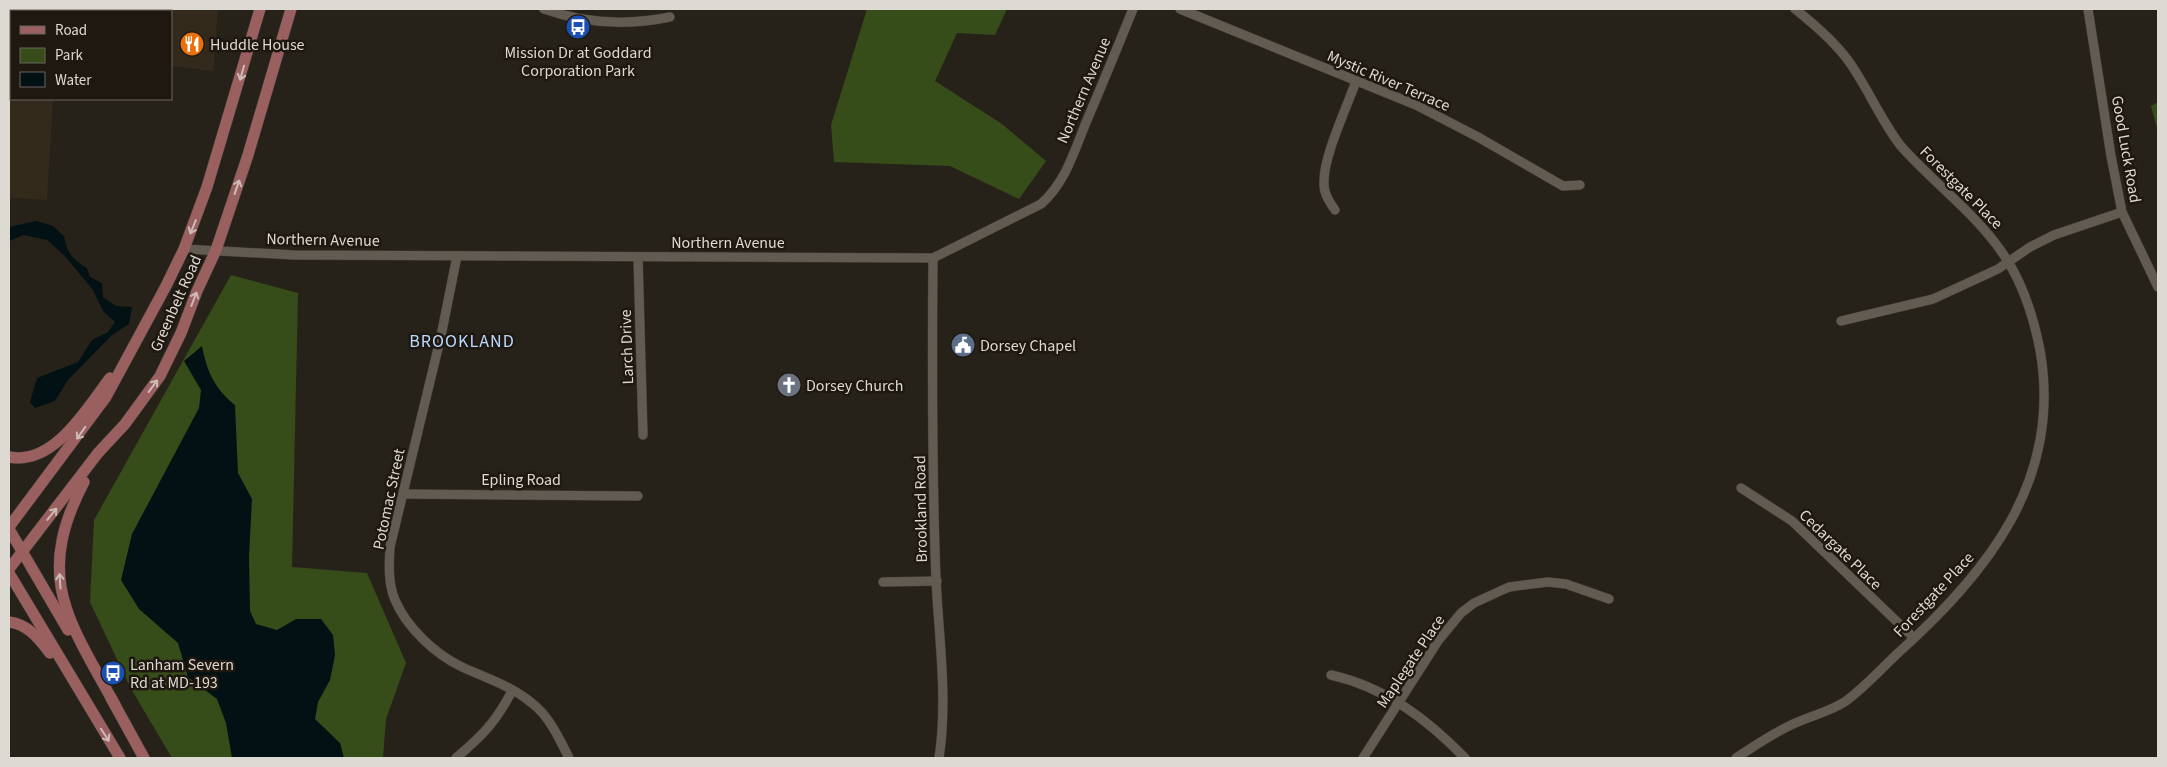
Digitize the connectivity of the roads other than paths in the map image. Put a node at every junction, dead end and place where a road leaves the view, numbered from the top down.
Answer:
1 (260, 9) edge
2 (291, 9) edge
3 (544, 9) edge
4 (1133, 9) edge
5 (1180, 9) edge
6 (1796, 9) edge
7 (2088, 9) edge
8 (670, 17) dead end
9 (1356, 81) junction
10 (1580, 185) dead end
11 (1335, 210) dead end
12 (2122, 212) junction
13 (184, 249) junction
14 (216, 250) junction
15 (457, 256) junction
16 (638, 257) junction
17 (933, 258) junction
18 (2008, 261) junction
19 (2158, 287) edge
20 (1841, 321) dead end
21 (134, 347) junction
22 (125, 424) junction
23 (643, 435) dead end
24 (9, 457) edge
25 (1741, 488) dead end
26 (404, 494) junction
27 (638, 496) dead end
28 (9, 528) edge
29 (22, 552) junction
30 (9, 569) edge
31 (9, 573) edge
32 (936, 581) junction
33 (883, 582) dead end
34 (1609, 599) dead end
35 (9, 622) edge
36 (1914, 638) junction
37 (1331, 675) dead end
38 (512, 692) junction
39 (1400, 703) junction
40 (115, 705) junction
41 (91, 713) junction
42 (120, 758) edge
43 (144, 758) edge
44 (456, 758) edge
45 (569, 758) edge
46 (939, 758) edge
47 (1363, 758) edge
48 (1465, 758) edge
49 (1736, 758) edge

1 -> 13 main road, Greenbelt Road
14 -> 2 main road, Greenbelt Road
3 - 8 street
4 - 17 street, Northern Avenue
5 - 9 street, Mystic River Terrace
6 - 18 street, Forestgate Place
7 - 12 street, Good Luck Road
9 - 10 street, Mystic River Terrace
9 - 11 street
12 - 18 street
12 - 19 street, Good Luck Road
13 - 14 street, Northern Avenue
13 - 21 main road, Greenbelt Road
14 - 15 street, Northern Avenue
22 -> 14 main road, Greenbelt Road
15 - 16 street, Northern Avenue
15 - 26 street, Potomac Street
16 - 17 street, Northern Avenue
16 - 23 street, Larch Drive
17 - 32 street, Brookland Road
18 - 20 street
18 - 36 street, Forestgate Place
21 - 24 main road
21 -> 28 main road, Greenbelt Road
29 -> 22 main road, Greenbelt Road
40 -> 22 main road
25 - 36 street, Cedargate Place
26 - 27 street, Epling Road
26 - 38 street, Potomac Street
28 - 29 main road
29 - 30 main road, Greenbelt Road
29 - 40 main road
31 - 41 main road
32 - 33 street
32 - 46 street, Brookland Road
34 - 39 street, Maplegate Place
35 - 41 main road
36 - 49 street, Forestgate Place
37 - 39 street
38 - 44 street
38 - 45 street, Potomac Street
39 - 47 street, Maplegate Place
39 - 48 street
40 - 43 main road
41 -> 42 main road

